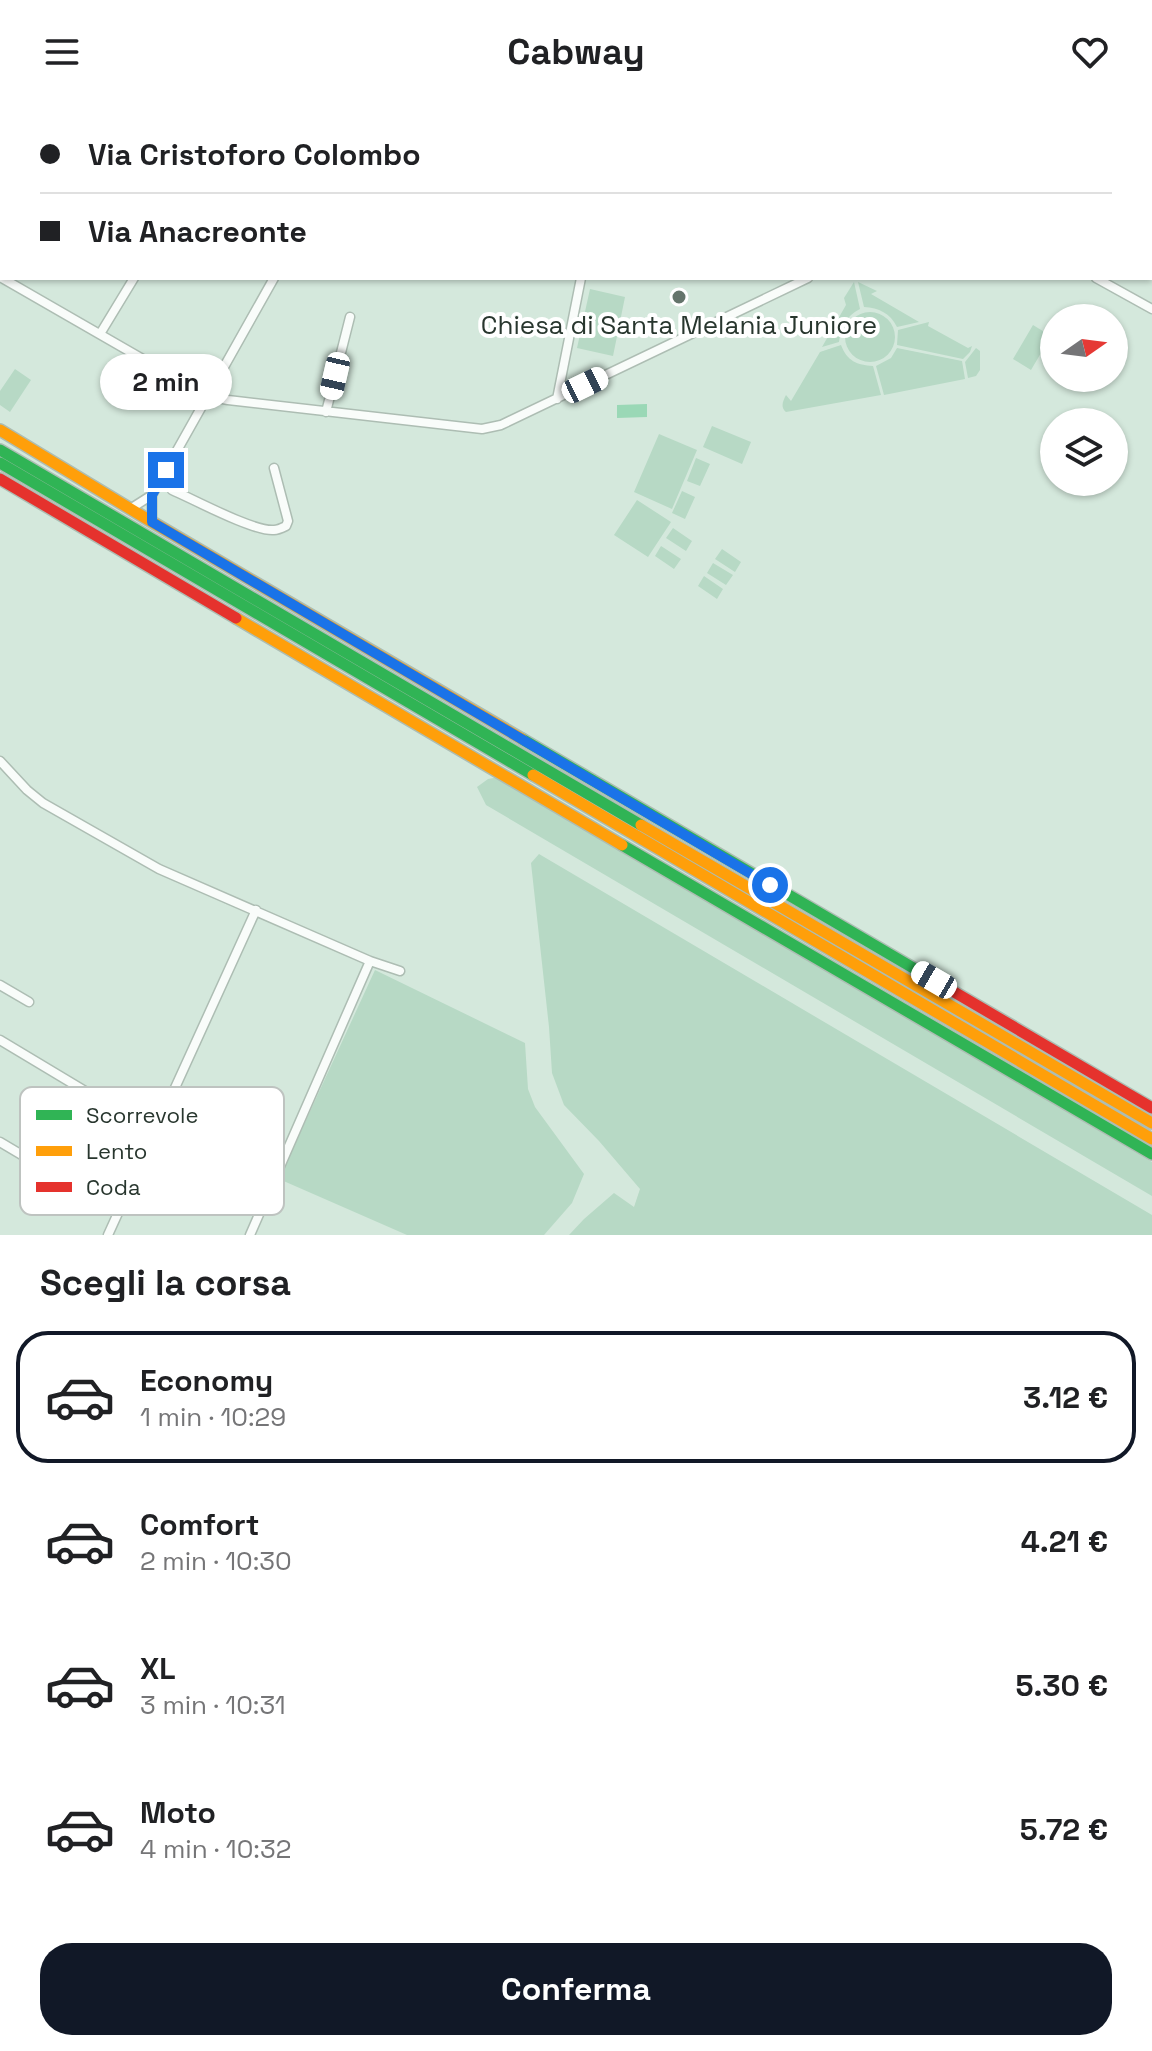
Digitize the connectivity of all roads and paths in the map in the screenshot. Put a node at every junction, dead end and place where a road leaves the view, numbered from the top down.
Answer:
1 (6, 280) edge
2 (133, 280) edge
3 (273, 280) edge
4 (581, 280) edge
5 (804, 280) edge
6 (1112, 282) edge
7 (1152, 309) edge
8 (350, 317) dead end
9 (100, 334) junction
10 (207, 396) junction
11 (557, 399) junction
12 (326, 412) junction
13 (0, 430) edge
14 (0, 450) edge
15 (0, 463) edge
16 (274, 468) dead end
17 (0, 479) edge
18 (172, 490) dead end
19 (152, 495) junction
20 (130, 509) junction
21 (152, 522) junction
22 (0, 763) edge
23 (256, 910) junction
24 (370, 961) junction
25 (400, 971) dead end
26 (0, 985) edge
27 (29, 1002) dead end
28 (0, 1040) edge
29 (78, 1087) edge
30 (176, 1087) edge
31 (1152, 1108) edge
32 (1152, 1123) edge
33 (1152, 1139) edge
34 (0, 1142) edge
35 (20, 1154) edge
36 (1152, 1154) edge
37 (284, 1157) edge
38 (117, 1215) edge
39 (259, 1215) edge
40 (108, 1235) edge
41 (250, 1235) edge

1 - 9 street
2 - 9 street
3 - 10 street
4 - 11 street
5 - 11 street
6 - 7 street
8 - 12 street
9 - 10 street
10 - 12 street
10 - 19 street
11 - 12 street
13 - 20 street
14 - 32 street
15 - 33 street
16 - 18 street
17 - 36 street
19 - 20 street
19 - 21 street
20 - 21 street
21 - 31 street
22 - 23 street
23 - 24 street
23 - 30 street
24 - 25 street
24 - 37 street
26 - 27 street
28 - 29 street
34 - 35 street
38 - 40 street
39 - 41 street

